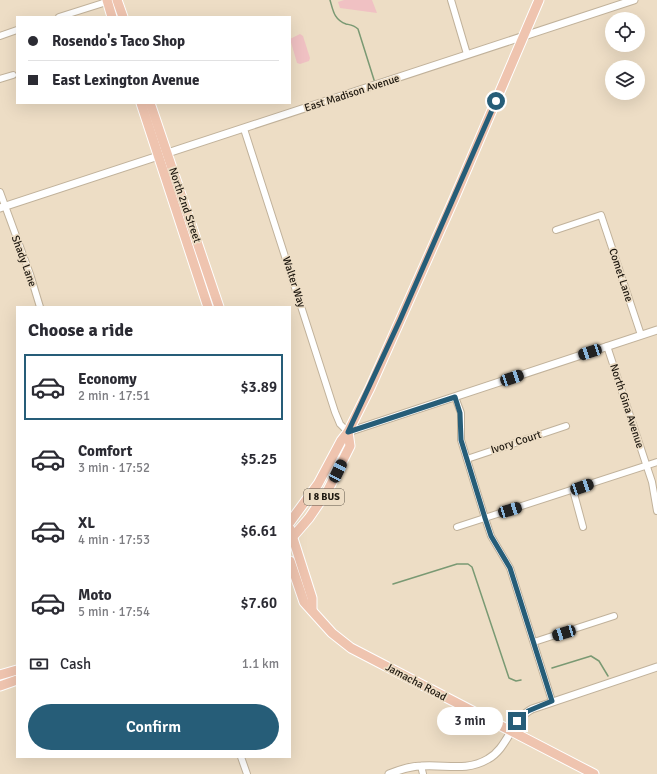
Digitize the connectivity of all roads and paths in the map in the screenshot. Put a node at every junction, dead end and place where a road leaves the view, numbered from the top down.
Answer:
1 (117, 0) edge
2 (451, 0) edge
3 (539, 0) edge
4 (634, 0) edge
5 (109, 1) edge
6 (62, 16) edge
7 (112, 16) edge
8 (123, 16) edge
9 (16, 30) edge
10 (0, 36) edge
11 (524, 36) junction
12 (467, 54) junction
13 (13, 75) dead end
14 (0, 79) edge
15 (140, 104) edge
16 (150, 104) edge
17 (244, 128) junction
18 (168, 153) junction
19 (158, 156) junction
20 (0, 192) edge
21 (2, 207) edge
22 (556, 230) dead end
23 (186, 242) junction
24 (202, 256) junction
25 (40, 306) edge
26 (208, 306) edge
27 (219, 306) edge
28 (657, 330) edge
29 (641, 335) junction
30 (607, 346) junction
31 (455, 397) junction
32 (566, 426) dead end
33 (348, 432) junction
34 (467, 458) junction
35 (657, 462) edge
36 (646, 466) junction
37 (573, 490) junction
38 (303, 506) junction
39 (291, 509) edge
40 (657, 511) edge
41 (485, 518) junction
42 (291, 521) edge
43 (457, 527) dead end
44 (583, 528) dead end
45 (291, 536) edge
46 (291, 566) edge
47 (312, 610) junction
48 (614, 616) dead end
49 (534, 642) junction
50 (657, 667) edge
51 (16, 670) edge
52 (0, 675) edge
53 (16, 680) edge
54 (0, 684) edge
55 (552, 701) junction
56 (512, 731) junction
57 (241, 758) edge
58 (421, 766) junction
59 (583, 771) edge
60 (247, 774) edge
61 (388, 774) edge
62 (423, 774) edge
63 (594, 774) edge

1 - 8 main road
2 - 12 street
3 - 11 main road, I 8 BUS
4 - 11 street, East Madison Avenue
5 - 6 street
5 - 7 main road
9 - 10 street
11 - 12 street, East Madison Avenue
11 - 33 main road, I 8 BUS
12 - 17 street, East Madison Avenue
13 - 14 street
15 - 19 main road, North 2nd Street
16 - 18 main road, North 2nd Street
17 - 18 street, East Madison Avenue
17 - 33 street, Walter Way
18 - 19 street, East Madison Avenue
18 - 24 main road, North 2nd Street
19 - 21 street, East Madison Avenue
19 - 23 main road, North 2nd Street
20 - 21 street, Shady Lane
21 - 25 street, Shady Lane
22 - 29 street, Comet Lane
23 - 24 main road
23 - 26 main road, North 2nd Street
24 - 27 main road, North 2nd Street
28 - 29 street
29 - 30 street
30 - 31 street
30 - 36 street, North Gina Avenue
31 - 33 street
31 - 34 street
32 - 34 street, Ivory Court
33 - 38 main road, I 8 BUS
33 - 45 main road, I 8 BUS
34 - 41 street
35 - 36 street
36 - 37 street
36 - 40 street, North Gina Avenue
37 - 41 street
37 - 44 street
38 - 39 main road
38 - 42 main road, I 8 BUS
41 - 43 street
41 - 49 street
45 - 47 main road
46 - 47 main road, Jamacha Road
47 - 56 main road, Jamacha Road
48 - 49 street
49 - 55 street
50 - 55 street
51 - 52 main road
53 - 54 main road
55 - 56 street
56 - 58 street
56 - 59 main road, Jamacha Road
57 - 60 street
58 - 61 street
58 - 62 street
59 - 63 main road, Jamacha Road

